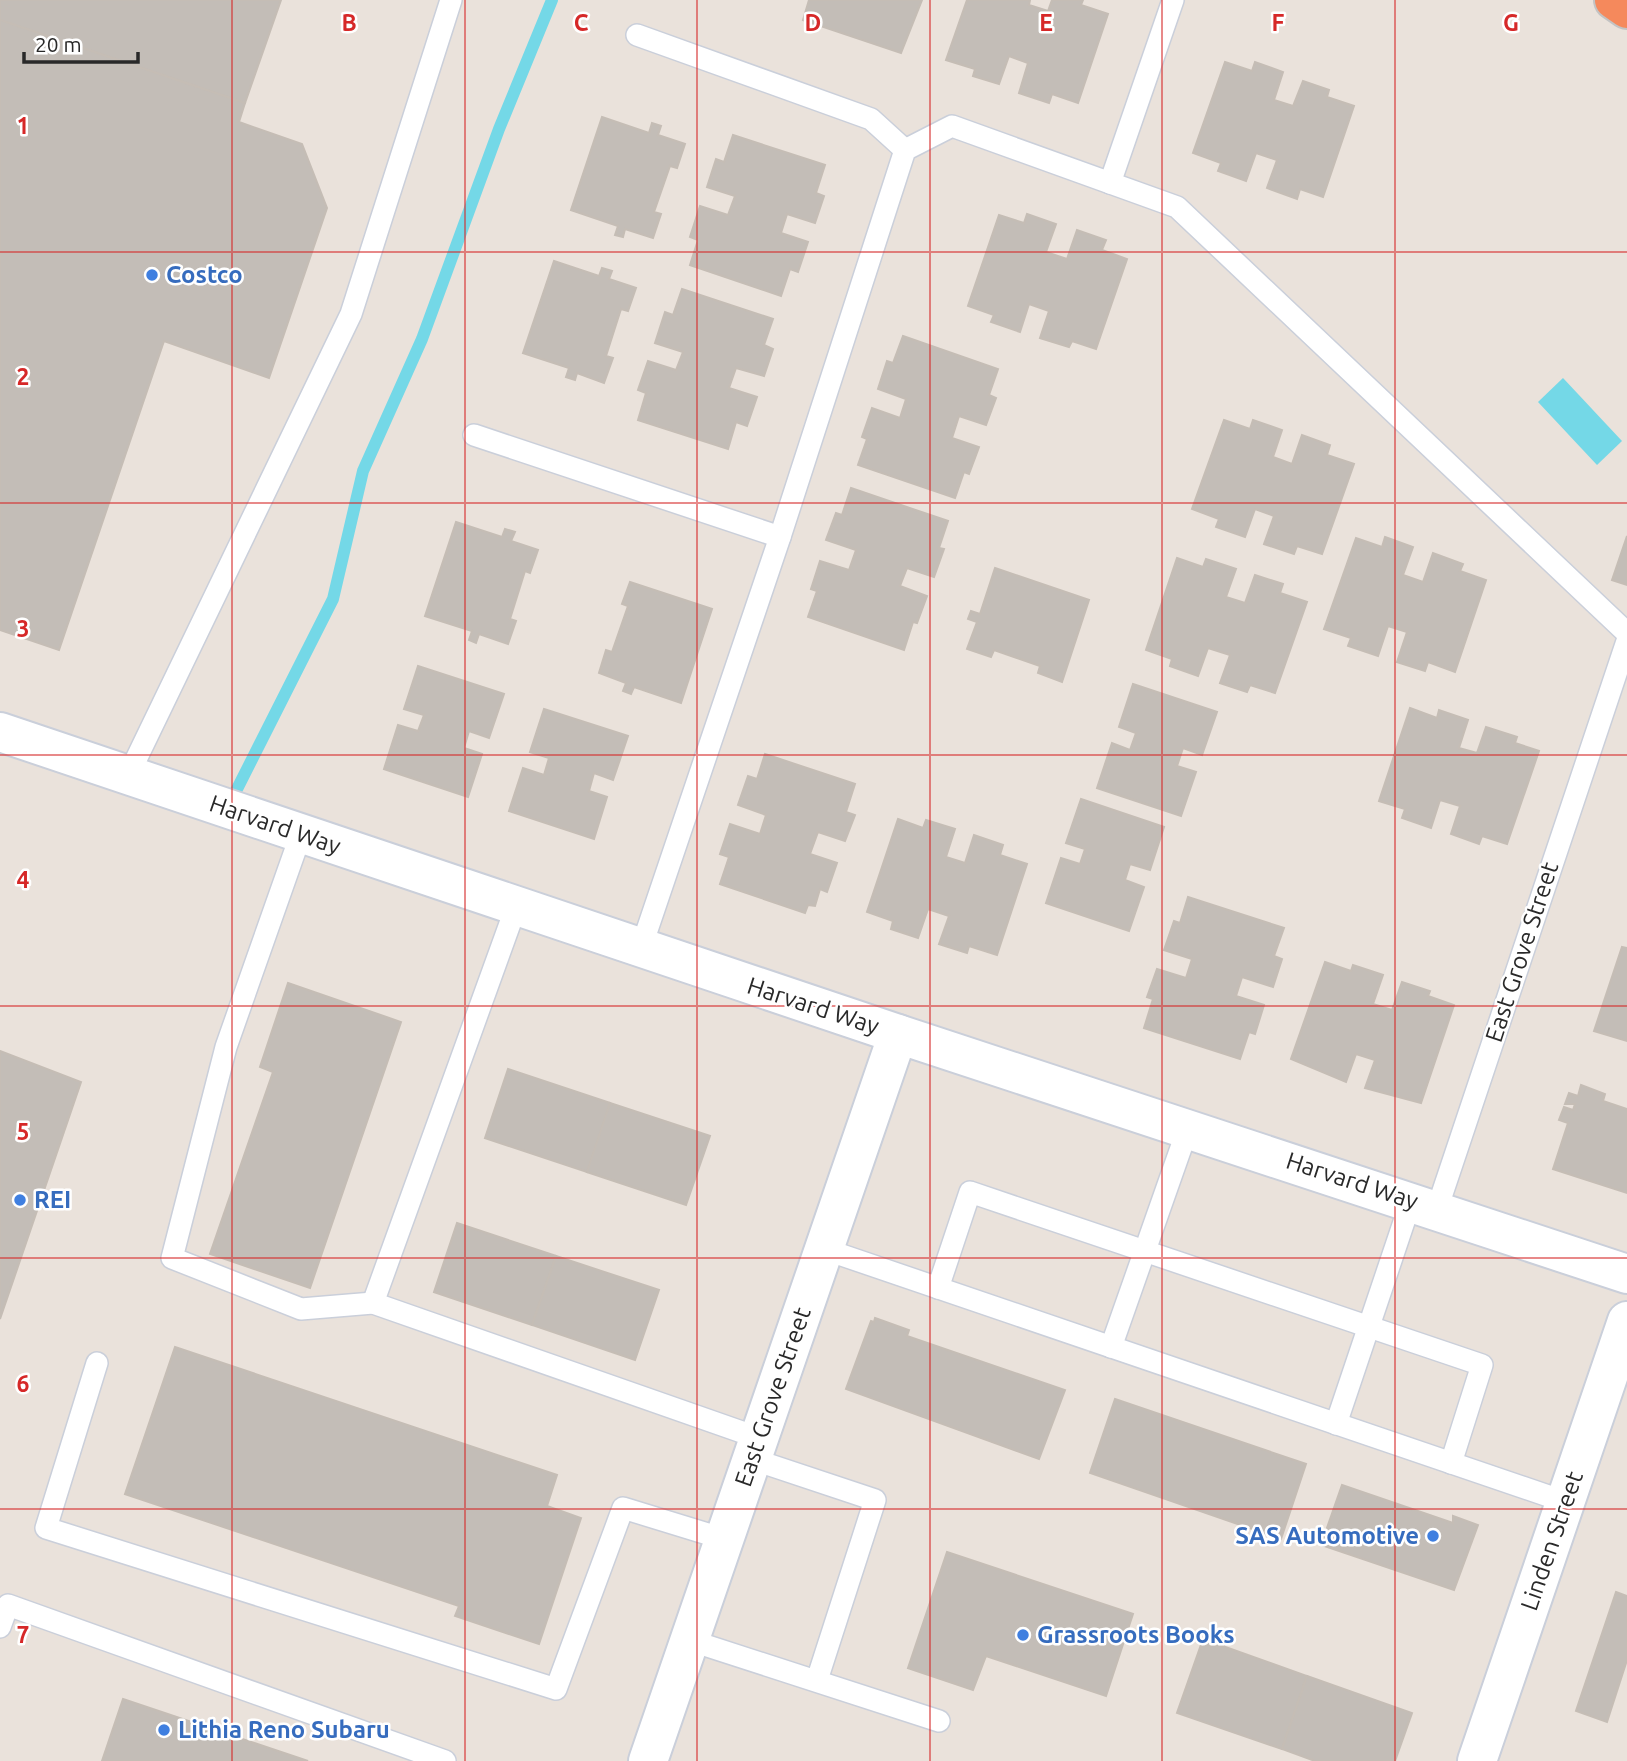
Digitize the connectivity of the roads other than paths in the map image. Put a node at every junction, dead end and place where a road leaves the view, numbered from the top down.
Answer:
1 (451, 0) edge
2 (1173, 0) edge
3 (1614, 0) edge
4 (1627, 9) edge
5 (636, 35) dead end
6 (905, 150) junction
7 (1110, 183) junction
8 (474, 435) dead end
9 (780, 537) junction
10 (1627, 633) edge
11 (1627, 641) edge
12 (0, 732) edge
13 (128, 776) junction
14 (302, 834) junction
15 (516, 906) junction
16 (640, 948) junction
17 (898, 1034) junction
18 (1188, 1128) junction
19 (1424, 1205) junction
20 (824, 1250) junction
21 (1143, 1250) junction
22 (1627, 1274) edge
23 (938, 1288) junction
24 (373, 1303) junction
25 (1627, 1321) edge
26 (1370, 1327) junction
27 (1111, 1347) junction
28 (97, 1363) dead end
29 (1336, 1424) junction
30 (755, 1449) junction
31 (1451, 1463) junction
32 (1566, 1502) junction
33 (724, 1539) junction
34 (0, 1627) edge
35 (689, 1640) junction
36 (817, 1680) junction
37 (939, 1721) dead end
38 (445, 1761) edge
39 (648, 1761) edge
40 (1477, 1761) edge

1 - 13 lane
2 - 7 lane
3 - 4 highway
5 - 6 lane
6 - 7 lane
6 - 9 lane
7 - 10 lane
8 - 9 lane
9 - 16 lane
11 - 19 lane, East Grove Street
12 - 13 street, Harvard Way
13 - 14 street, Harvard Way
14 - 15 street, Harvard Way
14 - 24 lane
15 - 16 street, Harvard Way
15 - 24 lane
16 - 17 street, Harvard Way
17 - 18 street, Harvard Way
17 - 20 street, East Grove Street
18 - 19 street, Harvard Way
18 - 21 lane
19 - 22 street, Harvard Way
19 - 26 lane, East Grove Street
20 - 23 lane
20 - 30 street, East Grove Street
21 - 23 lane
21 - 26 lane
21 - 27 lane
23 - 27 lane
24 - 30 lane
25 - 32 street, Linden Street
26 - 29 lane, East Grove Street
26 - 31 lane
27 - 29 lane
28 - 33 lane
29 - 31 lane
30 - 33 street, East Grove Street
30 - 36 lane
31 - 32 lane
32 - 40 street, Linden Street
33 - 35 street, East Grove Street
34 - 38 lane
35 - 36 lane
35 - 39 street, East Grove Street
36 - 37 lane

